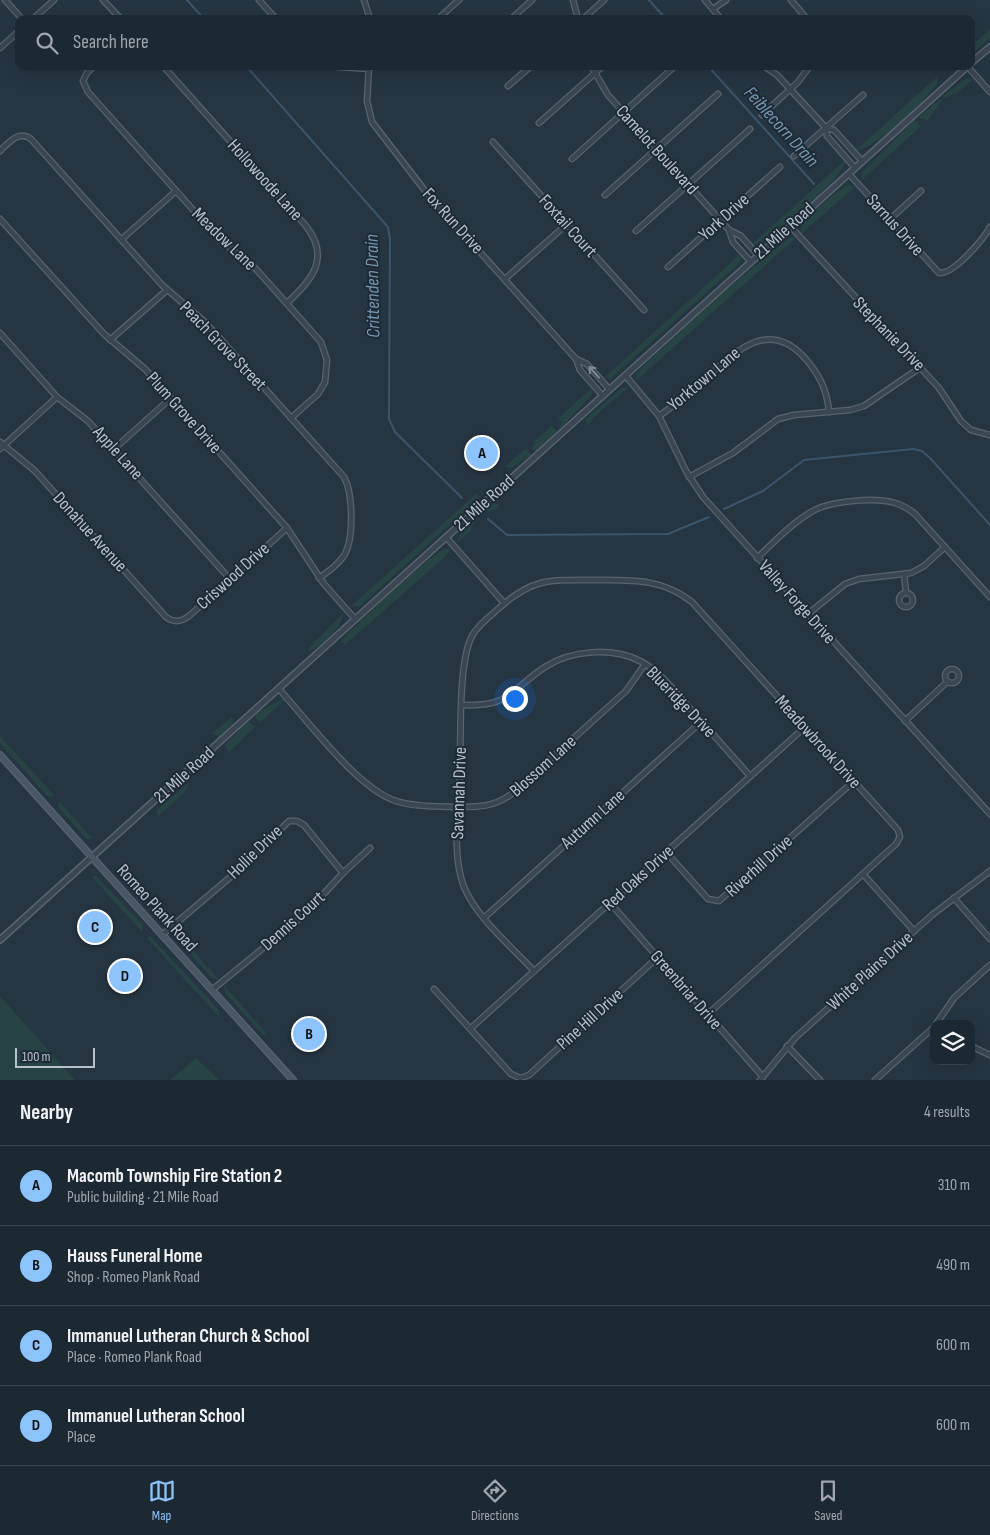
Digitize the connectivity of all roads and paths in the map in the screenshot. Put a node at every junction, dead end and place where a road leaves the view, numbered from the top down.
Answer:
1 (5, 0) edge
2 (54, 0) edge
3 (104, 0) edge
4 (259, 0) edge
5 (364, 0) edge
6 (459, 0) edge
7 (532, 0) edge
8 (573, 0) edge
9 (604, 0) edge
10 (704, 0) edge
11 (726, 0) edge
12 (791, 0) edge
13 (713, 9) junction
14 (18, 15) edge
15 (37, 15) edge
16 (117, 15) edge
17 (272, 15) edge
18 (369, 15) edge
19 (442, 15) edge
20 (515, 15) edge
21 (577, 15) edge
22 (587, 15) edge
23 (718, 15) edge
24 (804, 15) edge
25 (15, 35) edge
26 (990, 46) edge
27 (0, 48) edge
28 (975, 60) edge
29 (90, 70) edge
30 (167, 70) edge
31 (369, 70) edge
32 (526, 70) edge
33 (593, 70) edge
34 (599, 70) edge
35 (670, 70) edge
36 (770, 70) edge
37 (807, 70) edge
38 (965, 70) edge
39 (971, 70) edge
40 (595, 74) junction
41 (508, 86) dead end
42 (790, 89) junction
43 (990, 92) edge
44 (718, 94) dead end
45 (863, 95) dead end
46 (623, 112) junction
47 (762, 115) dead end
48 (539, 123) dead end
49 (826, 128) junction
50 (750, 129) dead end
51 (844, 141) junction
52 (493, 142) dead end
53 (837, 147) junction
54 (656, 148) junction
55 (0, 151) edge
56 (794, 156) dead end
57 (572, 159) dead end
58 (862, 161) junction
59 (780, 167) dead end
60 (855, 168) junction
61 (848, 174) junction
62 (688, 184) junction
63 (176, 191) junction
64 (921, 191) dead end
65 (605, 195) dead end
66 (0, 219) edge
67 (890, 219) junction
68 (720, 220) junction
69 (567, 224) junction
70 (790, 226) junction
71 (990, 228) edge
72 (729, 230) junction
73 (636, 231) dead end
74 (122, 239) junction
75 (758, 255) junction
76 (751, 262) junction
77 (668, 267) dead end
78 (505, 279) junction
79 (167, 290) junction
80 (287, 302) junction
81 (644, 310) dead end
82 (0, 333) edge
83 (110, 340) junction
84 (576, 359) junction
85 (921, 367) junction
86 (625, 375) junction
87 (610, 389) junction
88 (602, 396) junction
89 (57, 397) junction
90 (171, 398) junction
91 (829, 412) junction
92 (659, 416) junction
93 (291, 418) junction
94 (990, 435) edge
95 (1, 446) edge
96 (114, 449) junction
97 (689, 476) junction
98 (287, 528) junction
99 (446, 537) junction
100 (945, 547) junction
101 (758, 558) junction
102 (904, 574) junction
103 (320, 578) junction
104 (230, 579) junction
105 (906, 592) dead end
106 (990, 597) edge
107 (504, 603) junction
108 (808, 614) junction
109 (355, 619) junction
110 (177, 622) joint
111 (646, 664) junction
112 (948, 682) dead end
113 (279, 688) junction
114 (463, 705) junction
115 (702, 721) junction
116 (904, 721) junction
117 (805, 727) junction
118 (0, 755) edge
119 (750, 776) junction
120 (854, 781) junction
121 (458, 807) junction
122 (990, 814) edge
123 (370, 848) dead end
124 (666, 852) junction
125 (92, 858) junction
126 (990, 871) edge
127 (343, 873) junction
128 (863, 874) junction
129 (954, 898) junction
130 (610, 903) junction
131 (485, 917) junction
132 (914, 931) junction
133 (162, 935) junction
134 (990, 939) edge
135 (0, 940) edge
136 (658, 958) junction
137 (990, 966) edge
138 (534, 971) junction
139 (434, 989) dead end
140 (212, 990) junction
141 (708, 1014) junction
142 (939, 1020) edge
143 (470, 1028) junction
144 (930, 1030) edge
145 (787, 1046) junction
146 (975, 1048) edge
147 (990, 1055) edge
148 (761, 1078) edge
149 (293, 1080) edge
150 (820, 1080) edge
151 (875, 1080) edge

1 - 14 street
2 - 15 street
3 - 16 street
4 - 17 street
5 - 18 street
6 - 19 street
7 - 20 street
8 - 21 street
9 - 22 street
10 - 13 street
11 - 13 street
12 - 24 street
13 - 23 street
25 - 27 street
26 - 28 street
29 - 63 street, Meadow Lane
30 - 80 street, Hollowoode Lane
31 - 78 street, Fox Run Drive
32 - 41 street
33 - 40 street, Camelot Boulevard
34 - 40 street
35 - 46 street
36 - 42 street
37 - 42 street
38 - 58 street, 21 Mile Road
39 - 43 street
40 - 46 street, Camelot Boulevard
40 - 48 street
42 - 47 street
42 - 49 street
44 - 54 street
45 - 49 street
46 - 54 street, Camelot Boulevard
46 - 57 street
49 - 51 street
49 - 53 street
49 - 56 street
50 - 62 street
51 - 53 street
51 - 58 street
52 - 69 street, Foxtail Court
53 - 60 street
54 - 62 street, Camelot Boulevard
54 - 65 street
55 - 74 street, Peach Grove Street
58 - 60 street, 21 Mile Road
59 - 68 street, York Drive
60 - 61 street, 21 Mile Road
61 - 67 street, Sarnus Drive
61 - 70 street, 21 Mile Road
62 - 68 street, Camelot Boulevard
62 - 73 street
63 - 74 street
63 - 80 street, Meadow Lane
64 - 67 street
66 - 83 street, Plum Grove Drive
67 - 71 street, Sarnus Drive
68 - 72 street, Camelot Boulevard
68 - 77 street, York Drive
69 - 78 street
69 - 81 street, Foxtail Court
70 - 75 street, 21 Mile Road
70 - 85 street, Stephanie Drive
72 - 75 street, Camelot Boulevard
72 - 76 street, Camelot Boulevard
74 - 79 street, Peach Grove Street
75 - 76 street, 21 Mile Road
76 - 86 street, 21 Mile Road
78 - 84 street, Fox Run Drive
79 - 83 street
79 - 93 street, Peach Grove Street
80 - 93 street, Meadow Lane
82 - 89 street, Apple Lane
83 - 90 street, Plum Grove Drive
87 -> 84 street, Fox Run Drive
84 - 88 street, Fox Run Drive
85 - 91 street
85 - 94 street, Stephanie Drive
86 - 87 street, 21 Mile Road
86 - 92 street, Valley Forge Drive
87 - 88 street, 21 Mile Road
88 - 99 street, 21 Mile Road
89 - 95 street
89 - 96 street, Apple Lane
90 - 96 street
90 - 98 street, Plum Grove Drive
91 - 92 street, Yorktown Lane
91 - 97 street
92 - 97 street, Valley Forge Drive
93 - 103 street, Peach Grove Street
95 - 110 street, Donahue Avenue
96 - 104 street, Apple Lane
97 - 101 street, Valley Forge Drive
98 - 103 street, Plum Grove Drive
98 - 104 street, Criswood Drive
99 - 107 street
99 - 109 street, 21 Mile Road
100 - 101 street
100 - 102 street
100 - 106 street
101 - 108 street, Valley Forge Drive
102 - 105 street
102 - 108 street
103 - 109 street, Plum Grove Drive
104 - 110 street, Criswood Drive
107 - 114 street, Savannah Drive
107 - 117 street, Meadowbrook Drive
108 - 116 street, Valley Forge Drive
109 - 113 street, 21 Mile Road
111 - 114 street, Blueridge Drive
111 - 115 street, Blueridge Drive
111 - 121 street, Blossom Lane
112 - 116 street
113 - 121 street, Blossom Lane
113 - 125 street, 21 Mile Road
114 - 121 street, Savannah Drive
115 - 119 street, Blueridge Drive
115 - 131 street, Autumn Lane
116 - 122 street, Valley Forge Drive
117 - 119 street, Red Oaks Drive
117 - 120 street, Meadowbrook Drive
118 - 125 main road, Romeo Plank Road
119 - 124 street, Red Oaks Drive
120 - 124 street, Riverhill Drive
120 - 128 street, Meadowbrook Drive
121 - 131 street, Savannah Drive
123 - 127 street, Dennis Court
124 - 130 street, Red Oaks Drive
125 - 133 main road, Romeo Plank Road
125 - 135 street, 21 Mile Road
126 - 129 street, White Plains Drive
127 - 133 street, Hollie Drive
127 - 140 street, Dennis Court
128 - 132 street
128 - 141 street, Meadowbrook Drive
129 - 132 street, White Plains Drive
129 - 134 street
130 - 136 street, Greenbriar Drive
130 - 138 street, Red Oaks Drive
131 - 138 street, Savannah Drive
132 - 145 street, White Plains Drive
133 - 140 main road, Romeo Plank Road
136 - 141 street, Greenbriar Drive
136 - 143 street, Pine Hill Drive
137 - 142 street
138 - 143 street, Red Oaks Drive
139 - 143 street
140 - 149 main road, Romeo Plank Road
141 - 148 street, Greenbriar Drive
144 - 151 street
145 - 148 street, White Plains Drive
145 - 150 street
146 - 147 street

